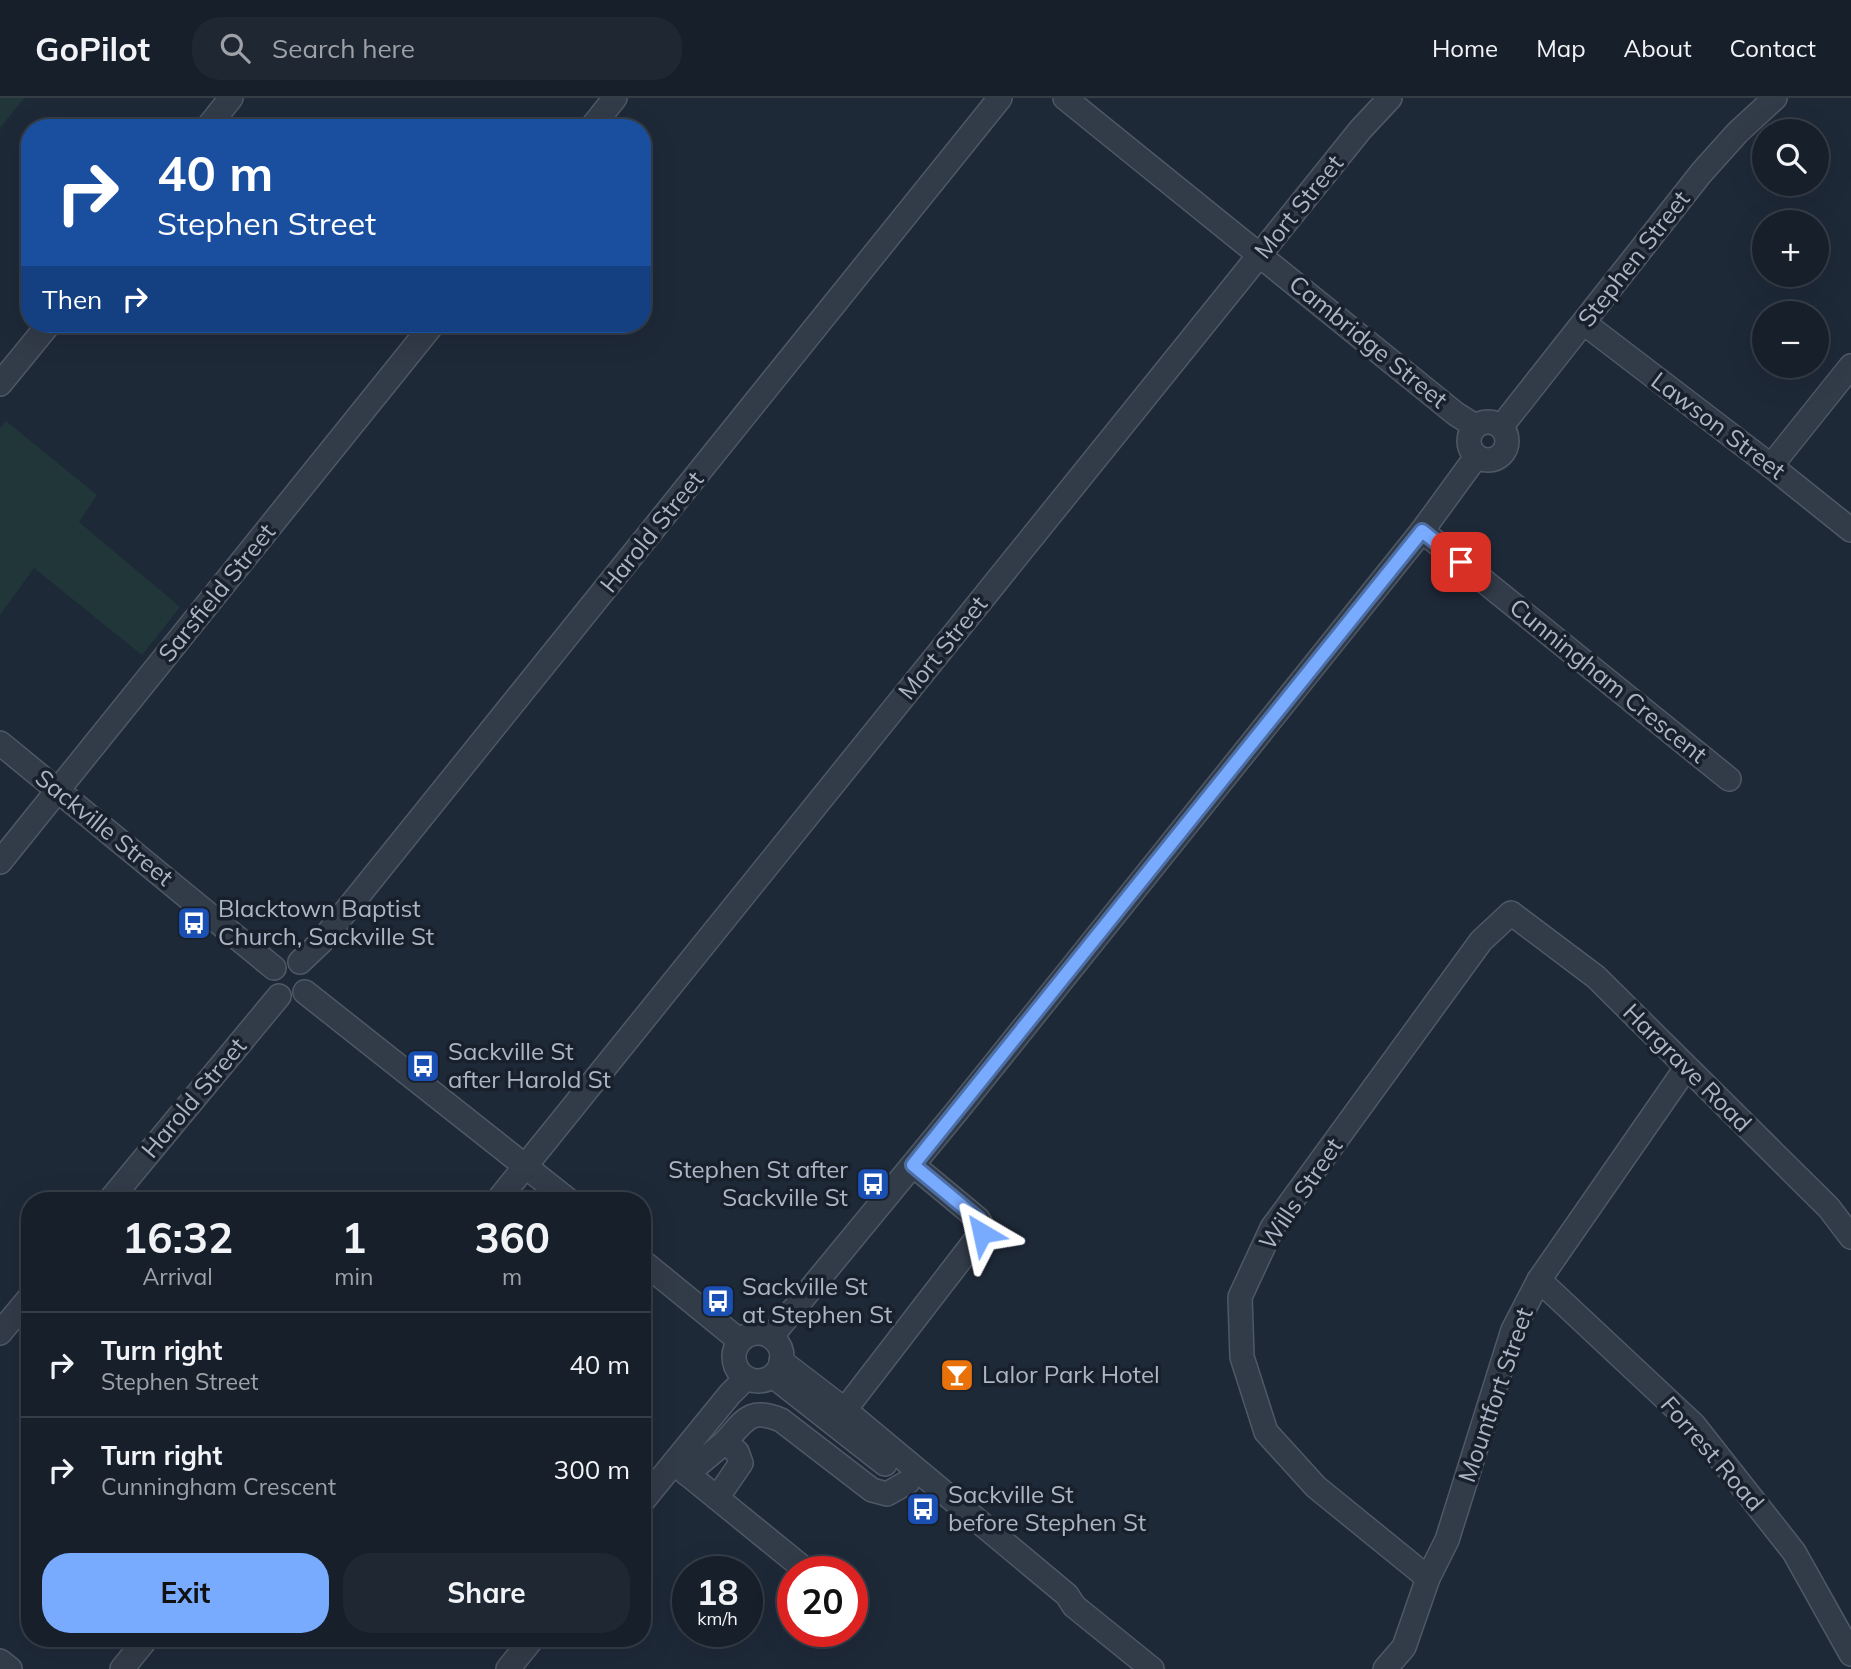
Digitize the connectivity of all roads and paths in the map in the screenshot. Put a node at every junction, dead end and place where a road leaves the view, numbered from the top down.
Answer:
1 (231, 98) edge
2 (615, 98) edge
3 (1000, 98) edge
4 (1065, 98) edge
5 (1391, 98) edge
6 (1775, 98) edge
7 (214, 119) edge
8 (598, 119) edge
9 (1260, 254) junction
10 (1584, 323) junction
11 (42, 333) edge
12 (426, 333) edge
13 (1851, 366) edge
14 (0, 384) edge
15 (1475, 426) junction
16 (1500, 427) junction
17 (1476, 457) junction
18 (1771, 466) junction
19 (1851, 530) edge
20 (1422, 531) junction
21 (0, 743) edge
22 (1729, 779) dead end
23 (58, 790) junction
24 (0, 862) edge
25 (1511, 913) joint
26 (300, 962) junction
27 (274, 968) junction
28 (305, 992) junction
29 (279, 996) junction
30 (1686, 1068) junction
31 (913, 1165) junction
32 (526, 1166) junction
33 (117, 1192) edge
34 (505, 1192) edge
35 (558, 1192) edge
36 (1851, 1237) edge
37 (651, 1268) edge
38 (1539, 1280) junction
39 (21, 1308) edge
40 (0, 1333) edge
41 (771, 1337) junction
42 (740, 1341) junction
43 (777, 1368) junction
44 (746, 1378) junction
45 (840, 1416) junction
46 (725, 1442) junction
47 (680, 1468) junction
48 (908, 1482) junction
49 (651, 1494) edge
50 (717, 1498) junction
51 (788, 1556) edge
52 (1428, 1578) junction
53 (1074, 1606) junction
54 (140, 1647) edge
55 (526, 1647) edge
56 (1851, 1654) edge
57 (0, 1661) edge
58 (1140, 1665) edge
59 (10, 1669) edge
60 (122, 1669) edge
61 (508, 1669) edge
62 (1385, 1669) edge

1 - 7 street
2 - 8 street
3 - 26 street, Harold Street
4 - 9 street, Cambridge Street
5 - 9 street, Mort Street
6 - 10 street, Stephen Street
9 - 15 street, Cambridge Street
9 - 32 street, Mort Street
10 - 16 street, Stephen Street
10 - 18 street, Lawson Street
11 - 14 street
12 - 23 street, Sarsfield Street
13 - 18 street
15 - 16 street
15 - 17 street
16 - 17 street
17 - 20 street
18 - 19 street, Lawson Street
20 - 22 street, Cunningham Crescent
20 - 31 street
21 - 23 street, Sackville Street
23 - 24 street, Sarsfield Street
23 - 27 street, Sackville Street
25 - 30 street, Hargrave Road
25 - 52 street, Wills Street
26 - 27 street
26 - 28 street
27 - 29 street
28 - 29 street
28 - 32 street
29 - 33 street, Harold Street
30 - 36 street, Hargrave Road
30 - 38 street, Mountfort Street
31 - 41 street
31 - 45 street
32 - 34 street, Mort Street
32 - 35 street
37 - 42 street
38 - 52 street, Mountfort Street
38 - 56 street, Forrest Road
39 - 40 street
41 - 42 street
41 - 43 street
42 - 44 street
43 - 44 street
43 - 45 street
44 - 47 street
45 - 48 street
45 - 53 street
46 - 47 street
46 - 48 street
46 - 50 street
47 - 49 street
47 - 50 street
48 - 53 street
50 - 51 street
52 - 62 street, Mountfort Street
53 - 58 street
54 - 60 street
55 - 61 street
57 - 59 street

